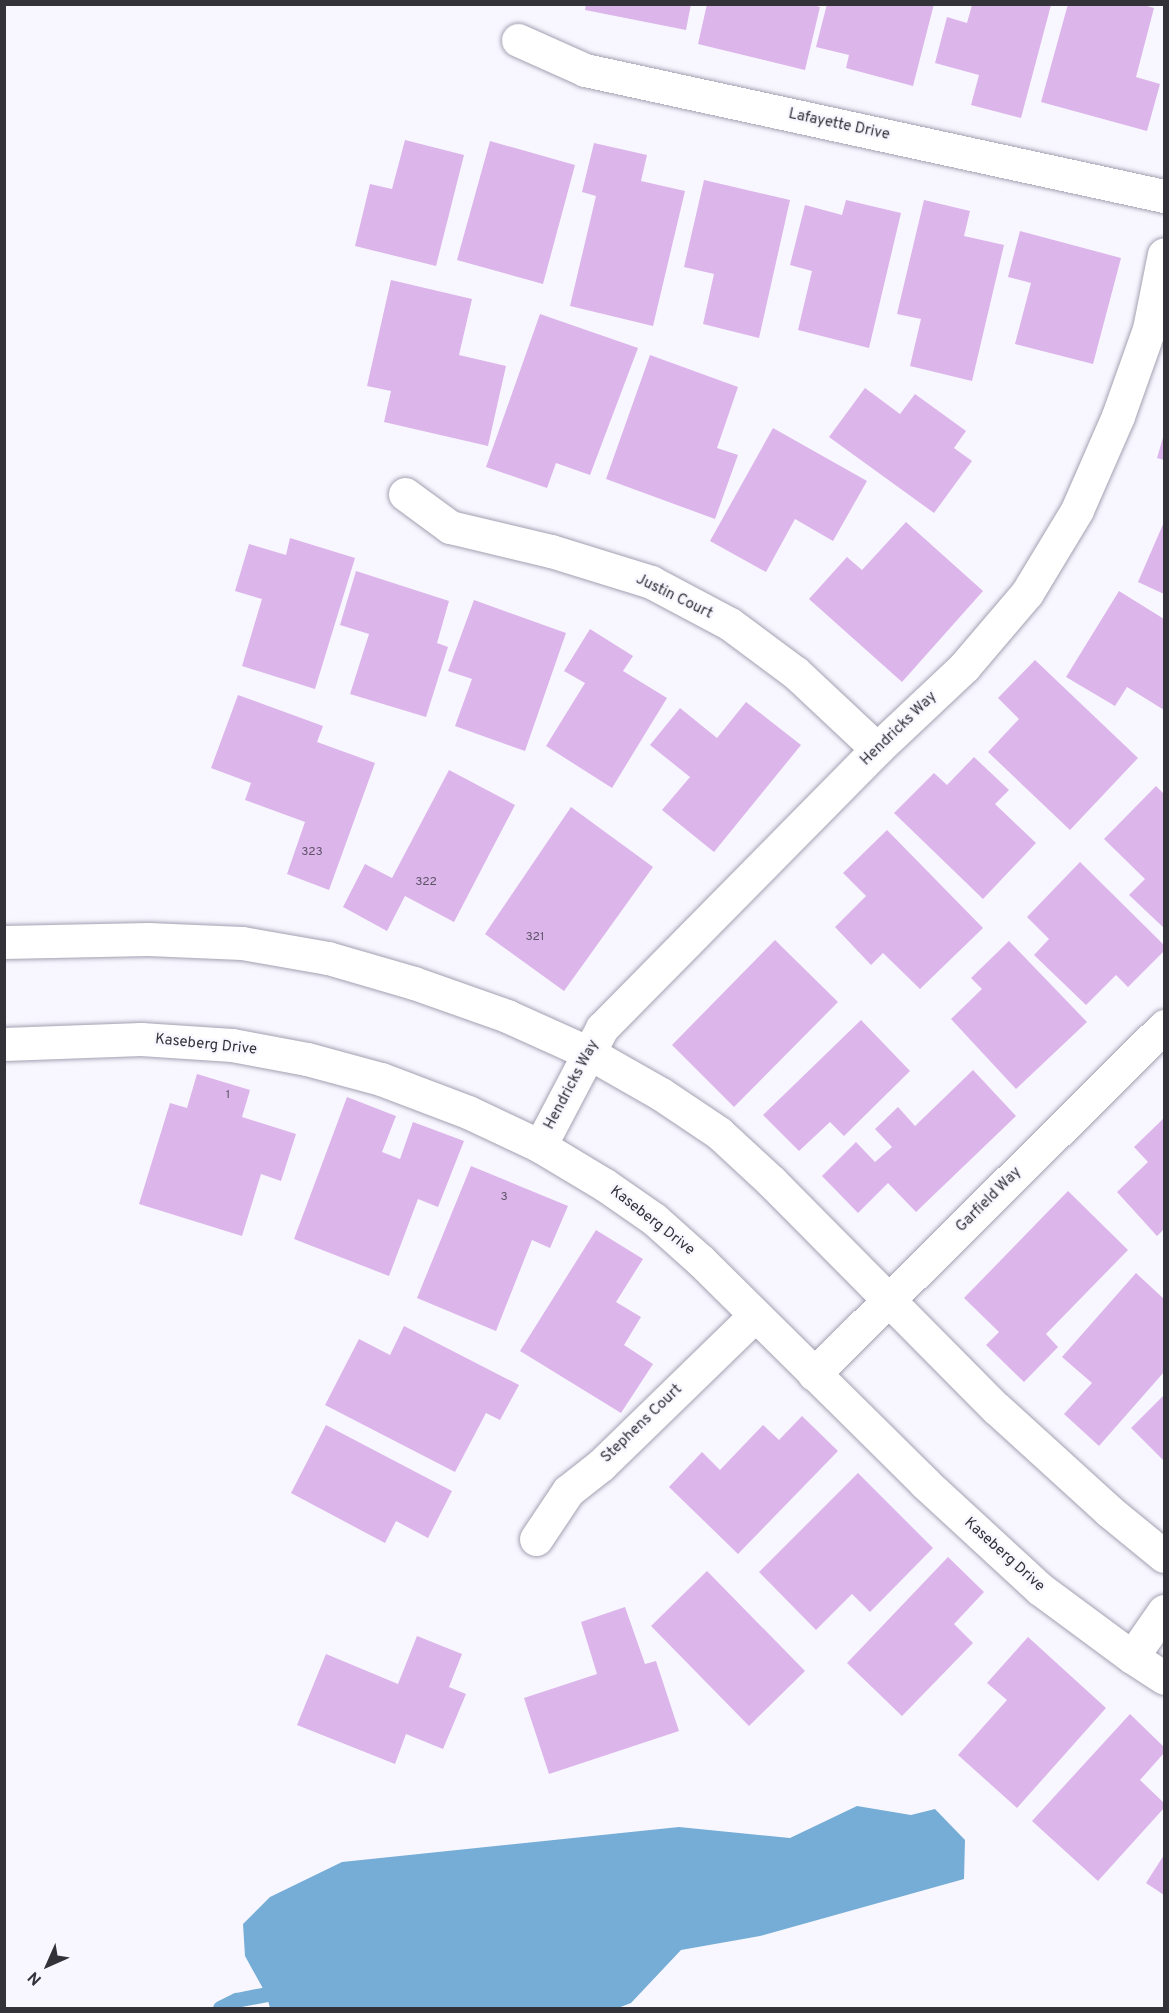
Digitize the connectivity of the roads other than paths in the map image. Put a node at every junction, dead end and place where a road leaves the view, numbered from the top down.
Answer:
1 (518, 40) dead end
2 (1164, 196) edge
3 (1164, 254) edge
4 (405, 494) dead end
5 (877, 749) junction
6 (4, 942) edge
7 (1164, 1026) edge
8 (4, 1044) edge
9 (589, 1053) junction
10 (540, 1146) junction
11 (889, 1300) junction
12 (755, 1315) junction
13 (814, 1374) junction
14 (536, 1539) dead end
15 (1164, 1556) edge
16 (1164, 1611) edge
17 (1132, 1657) junction
18 (1164, 1678) edge

1 - 2 street, Lafayette Drive
3 - 5 street, Hendricks Way
4 - 5 street, Justin Court
5 - 9 street, Hendricks Way
6 - 9 street
7 - 11 street, Garfield Way
8 - 10 street, Kaseberg Drive
9 - 10 street, Hendricks Way
9 - 11 street
10 - 12 street, Kaseberg Drive
11 - 13 street, Garfield Way
11 - 15 street
12 - 13 street, Kaseberg Drive
12 - 14 street, Stephens Court
13 - 17 street, Kaseberg Drive
16 - 17 street
17 - 18 street, Kaseberg Drive

